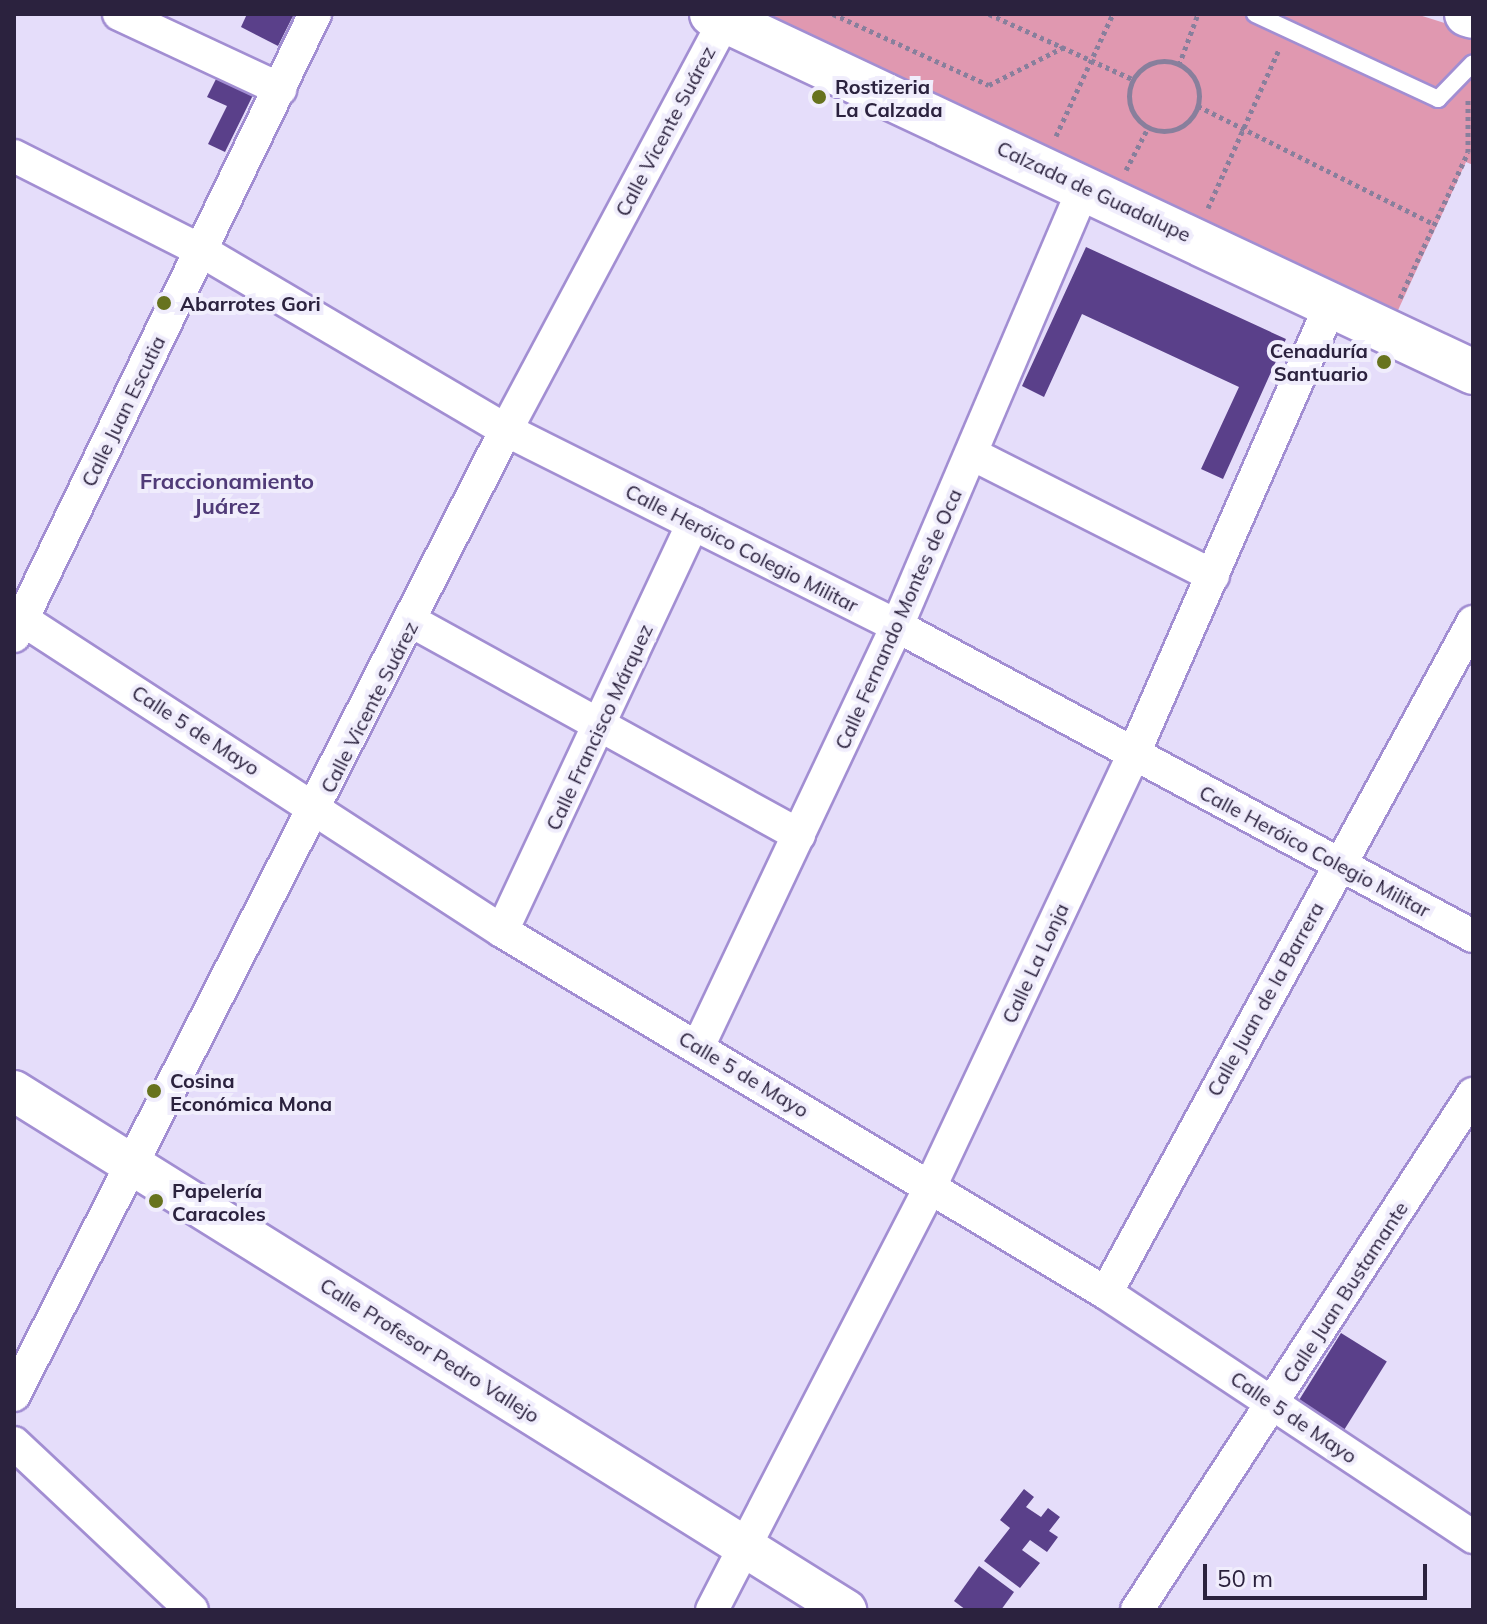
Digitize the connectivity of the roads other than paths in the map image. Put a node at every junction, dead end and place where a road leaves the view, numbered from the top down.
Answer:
1 (119, 14) edge
2 (315, 14) edge
3 (1255, 14) edge
4 (1467, 14) edge
5 (1473, 16) edge
6 (718, 17) edge
7 (1470, 67) edge
8 (280, 89) junction
9 (14, 156) edge
10 (1097, 192) junction
11 (200, 250) junction
12 (1332, 303) junction
13 (1473, 372) edge
14 (506, 430) junction
15 (972, 454) junction
16 (693, 523) junction
17 (1213, 576) junction
18 (413, 622) junction
19 (1473, 622) edge
20 (17, 623) edge
21 (897, 626) junction
22 (599, 729) junction
23 (1134, 753) junction
24 (317, 807) junction
25 (799, 835) junction
26 (1339, 864) junction
27 (502, 931) junction
28 (1473, 936) edge
29 (698, 1047) junction
30 (14, 1091) edge
31 (1473, 1094) edge
32 (133, 1166) junction
33 (931, 1185) junction
34 (1106, 1293) junction
35 (14, 1395) edge
36 (1274, 1402) junction
37 (14, 1443) edge
38 (1473, 1537) edge
39 (746, 1546) junction
40 (192, 1610) edge
41 (712, 1610) edge
42 (846, 1610) edge
43 (1137, 1610) edge

1 - 8 street
2 - 8 street, Calle Juan Escutia
3 - 7 lane
4 - 5 main road
6 - 10 main road, Calzada de Guadalupe
6 - 14 street, Calle Vicente Suárez
8 - 11 street, Calle Juan Escutia
9 - 11 street, Calle Heróico Colegio Militar
10 - 12 main road, Calzada de Guadalupe
10 - 15 street, Calle Fernando Montes de Oca
11 - 14 street, Calle Heróico Colegio Militar
11 - 20 street, Calle Juan Escutia
12 - 13 main road, Calzada de Guadalupe
12 - 17 street, Calle La Lonja
14 - 16 street, Calle Heróico Colegio Militar
14 - 18 street, Calle Vicente Suárez
15 - 17 street
15 - 21 street, Calle Fernando Montes de Oca
16 - 21 street, Calle Heróico Colegio Militar
16 - 22 street, Calle Francisco Márquez
17 - 23 street, Calle La Lonja
18 - 22 street
18 - 24 street, Calle Vicente Suárez
19 - 26 street, Calle Juan de la Barrera
20 - 24 street, Calle 5 de Mayo
21 - 23 street, Calle Heróico Colegio Militar
21 - 25 street, Calle Fernando Montes de Oca
22 - 25 street
22 - 27 street, Calle Francisco Márquez
23 - 26 street, Calle Heróico Colegio Militar
23 - 33 street, Calle La Lonja
24 - 27 street, Calle 5 de Mayo
24 - 32 street, Calle Vicente Suárez
25 - 29 street, Calle Fernando Montes de Oca
26 - 28 street, Calle Heróico Colegio Militar
26 - 34 street, Calle Juan de la Barrera
27 - 29 street, Calle 5 de Mayo
29 - 33 street, Calle 5 de Mayo
30 - 32 street, Calle Profesor Pedro Vallejo
31 - 36 street, Calle Juan Bustamante
32 - 35 street, Calle Vicente Suárez
32 - 39 street, Calle Profesor Pedro Vallejo
33 - 34 street, Calle 5 de Mayo
33 - 39 street, Calle La Lonja
34 - 36 street, Calle 5 de Mayo
36 - 38 street, Calle 5 de Mayo
36 - 43 street, Calle Juan Bustamante
37 - 40 street
39 - 41 street, Calle La Lonja
39 - 42 street, Calle Profesor Pedro Vallejo

